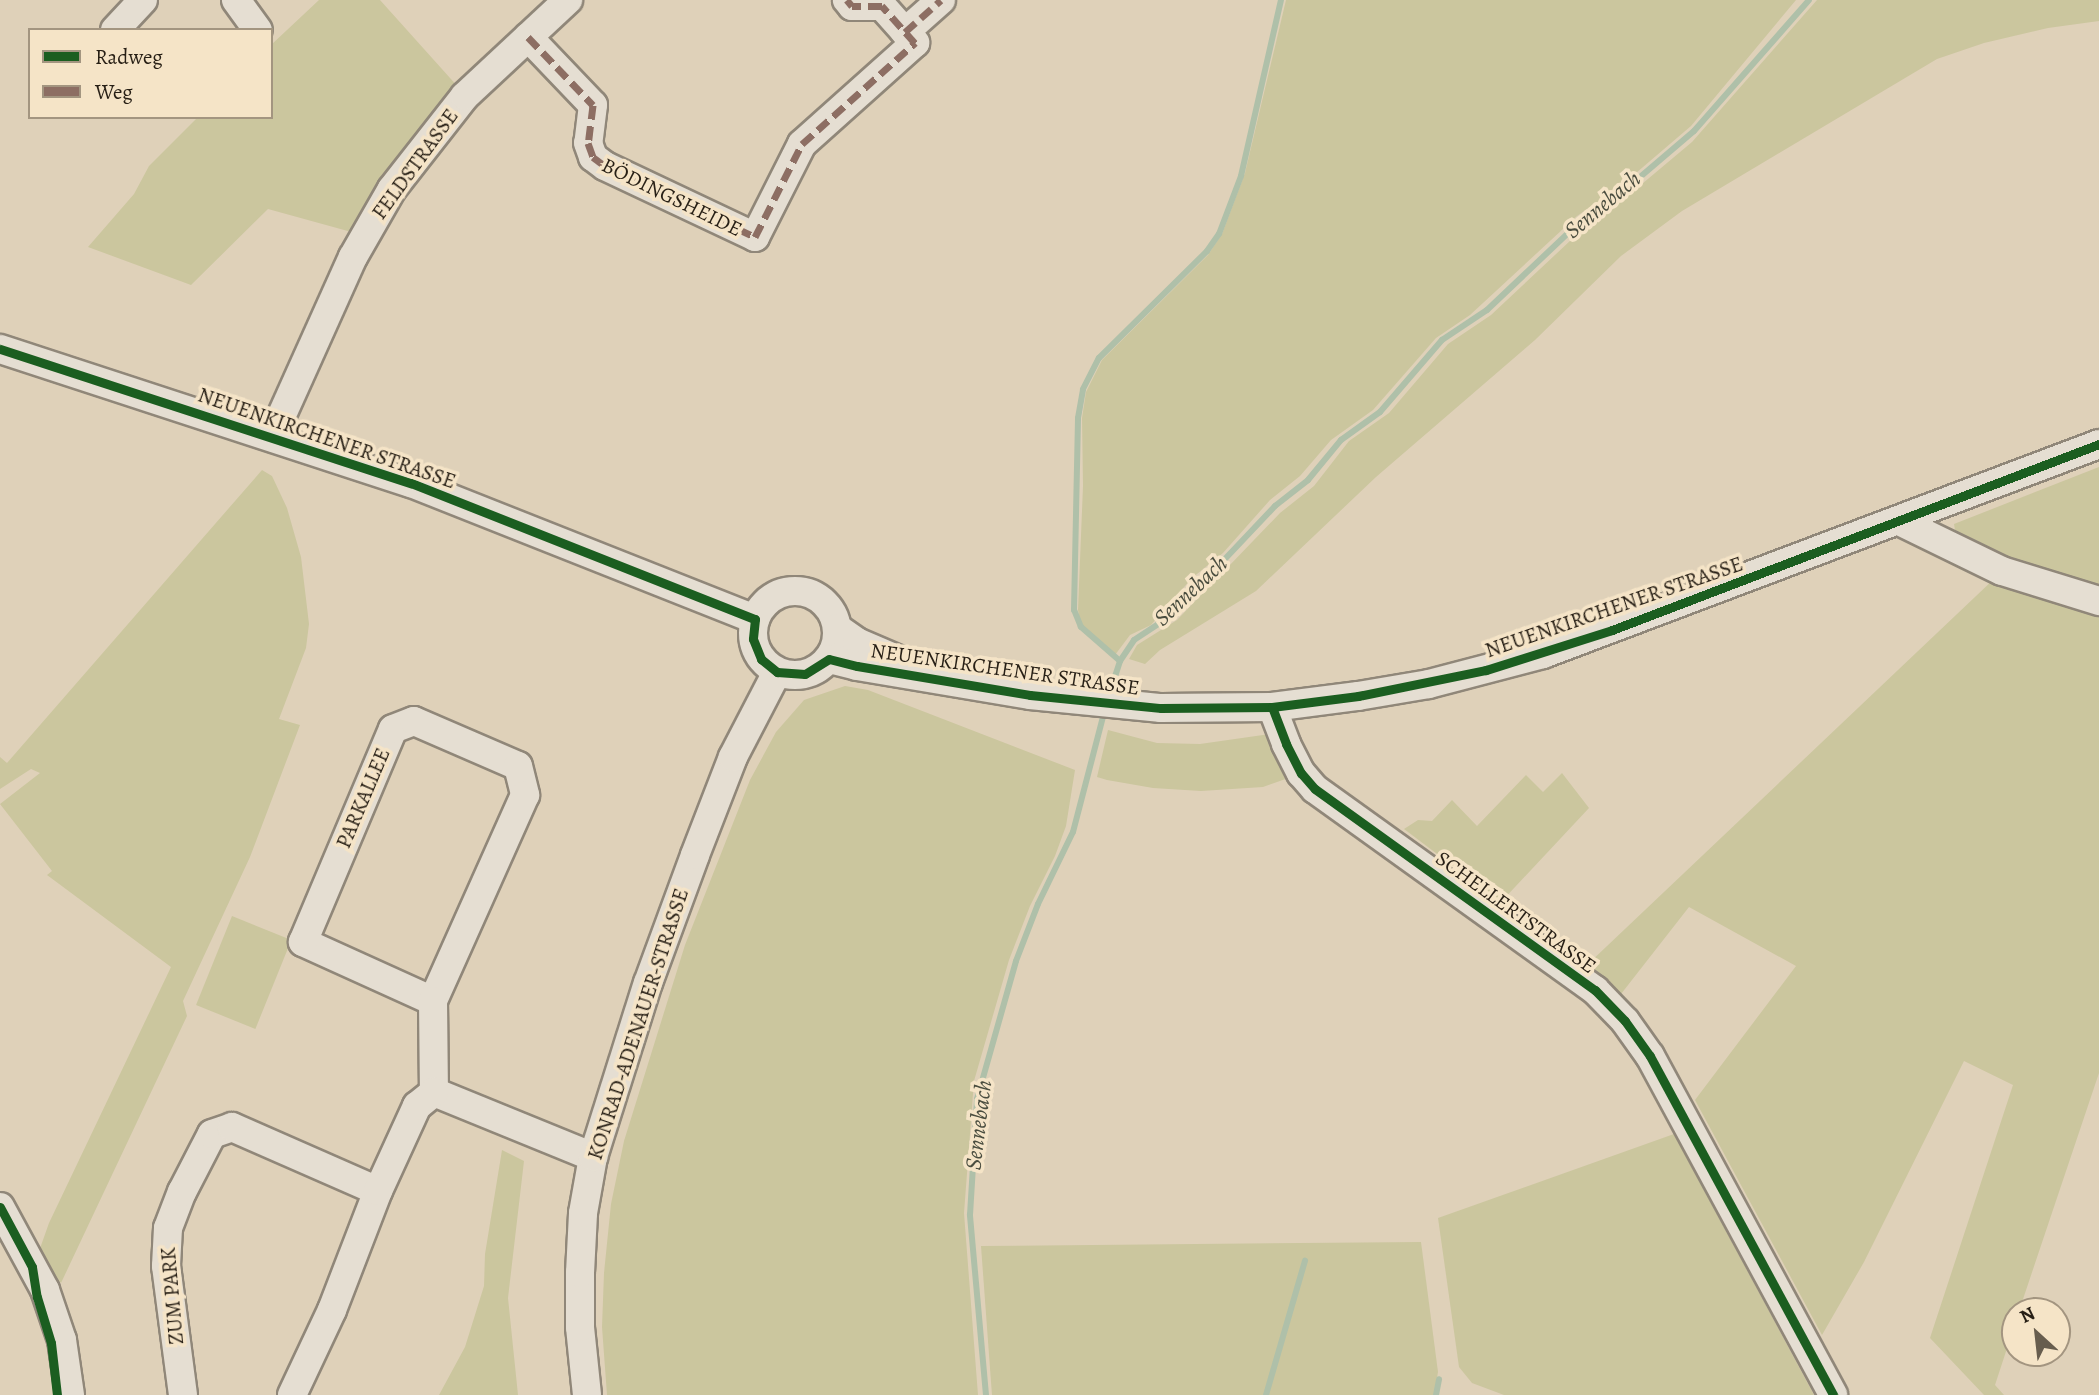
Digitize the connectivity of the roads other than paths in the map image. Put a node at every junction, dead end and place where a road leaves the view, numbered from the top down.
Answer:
1 (143, 0) edge
2 (236, 0) edge
3 (568, 0) edge
4 (847, 0) edge
5 (941, 0) edge
6 (117, 28) edge
7 (257, 28) edge
8 (905, 32) junction
9 (528, 37) junction
10 (0, 349) edge
11 (272, 437) junction
12 (2099, 444) edge
13 (1899, 521) junction
14 (2099, 601) edge
15 (755, 619) junction
16 (837, 628) junction
17 (829, 659) junction
18 (778, 672) junction
19 (970, 685) junction
20 (1272, 707) junction
21 (433, 1001) junction
22 (434, 1092) junction
23 (593, 1157) junction
24 (378, 1191) junction
25 (0, 1207) edge
26 (70, 1395) edge
27 (183, 1395) edge
28 (292, 1395) edge
29 (587, 1395) edge
30 (1833, 1395) edge

1 - 6 street
2 - 7 street
3 - 9 street, FELDSTRASSE
4 - 8 street
5 - 8 street
8 - 9 street, BÖDINGSHEIDE
9 - 11 street, FELDSTRASSE
10 - 11 street, NEUENKIRCHENER STRASSE
11 - 15 street, NEUENKIRCHENER STRASSE
12 - 13 street, NEUENKIRCHENER STRASSE
13 - 14 street
13 - 20 street, NEUENKIRCHENER STRASSE
15 - 16 street
15 - 18 street
16 - 17 street
16 - 19 street, NEUENKIRCHENER STRASSE
17 - 18 street
17 - 19 street, NEUENKIRCHENER STRASSE
18 - 23 street, KONRAD-ADENAUER-STRASSE
19 - 20 street, NEUENKIRCHENER STRASSE
20 - 30 street, SCHELLERTSTRASSE
21 - 21 street, PARKALLEE
21 - 22 street, PARKALLEE
22 - 23 street
22 - 24 street
23 - 29 street, KONRAD-ADENAUER-STRASSE
24 - 27 street, ZUM PARK
24 - 28 street
25 - 26 street

